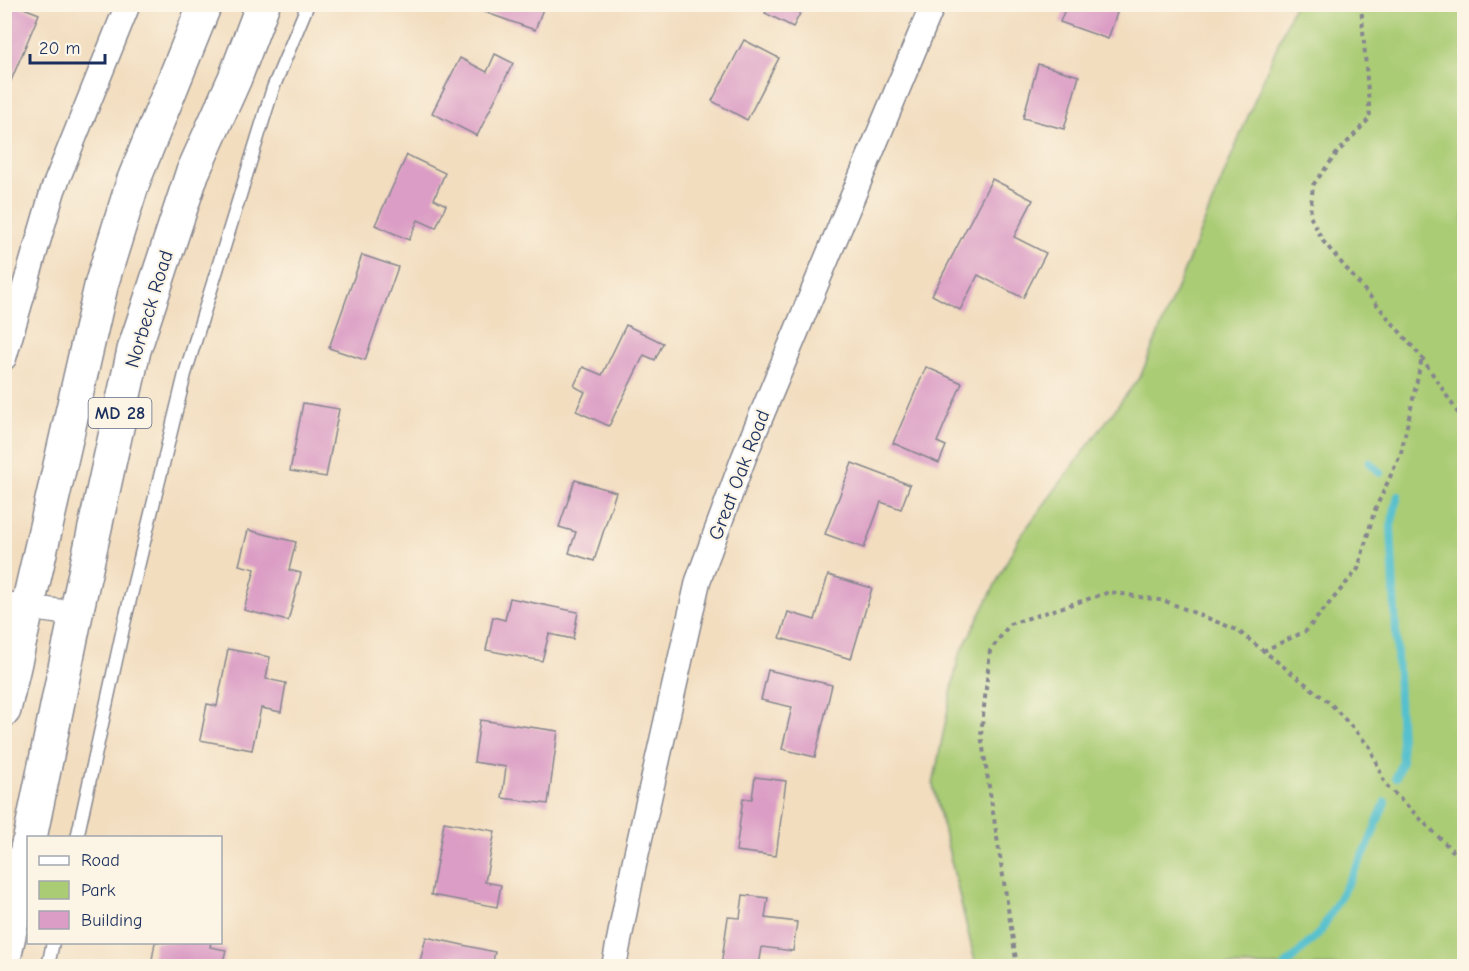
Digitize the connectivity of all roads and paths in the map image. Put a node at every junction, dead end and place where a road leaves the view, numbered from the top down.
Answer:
1 (129, 4) edge
2 (205, 4) edge
3 (263, 4) edge
4 (280, 4) edge
5 (308, 4) edge
6 (933, 4) edge
7 (1361, 4) edge
8 (235, 78) junction
9 (4, 358) edge
10 (1422, 358) junction
11 (1464, 422) edge
12 (16, 606) edge
13 (76, 614) junction
14 (1263, 651) junction
15 (4, 710) edge
16 (30, 836) edge
17 (76, 836) edge
18 (27, 848) edge
19 (1464, 862) edge
20 (53, 944) edge
21 (4, 959) edge
22 (48, 966) edge
23 (614, 966) edge
24 (1017, 966) edge

1 - 9 street
2 - 12 main road, MD 28
3 - 8 main road, Norbeck Road / MD 28
4 - 8 main road
5 - 17 lane
6 - 23 street, Great Oak Road
7 - 10 path
8 - 13 main road, Norbeck Road / MD 28
10 - 11 path
10 - 14 path
12 - 13 street
12 - 15 main road, MD 28
13 - 16 main road, Norbeck Road / MD 28
14 - 19 path
14 - 24 path
18 - 21 main road
20 - 22 lane

